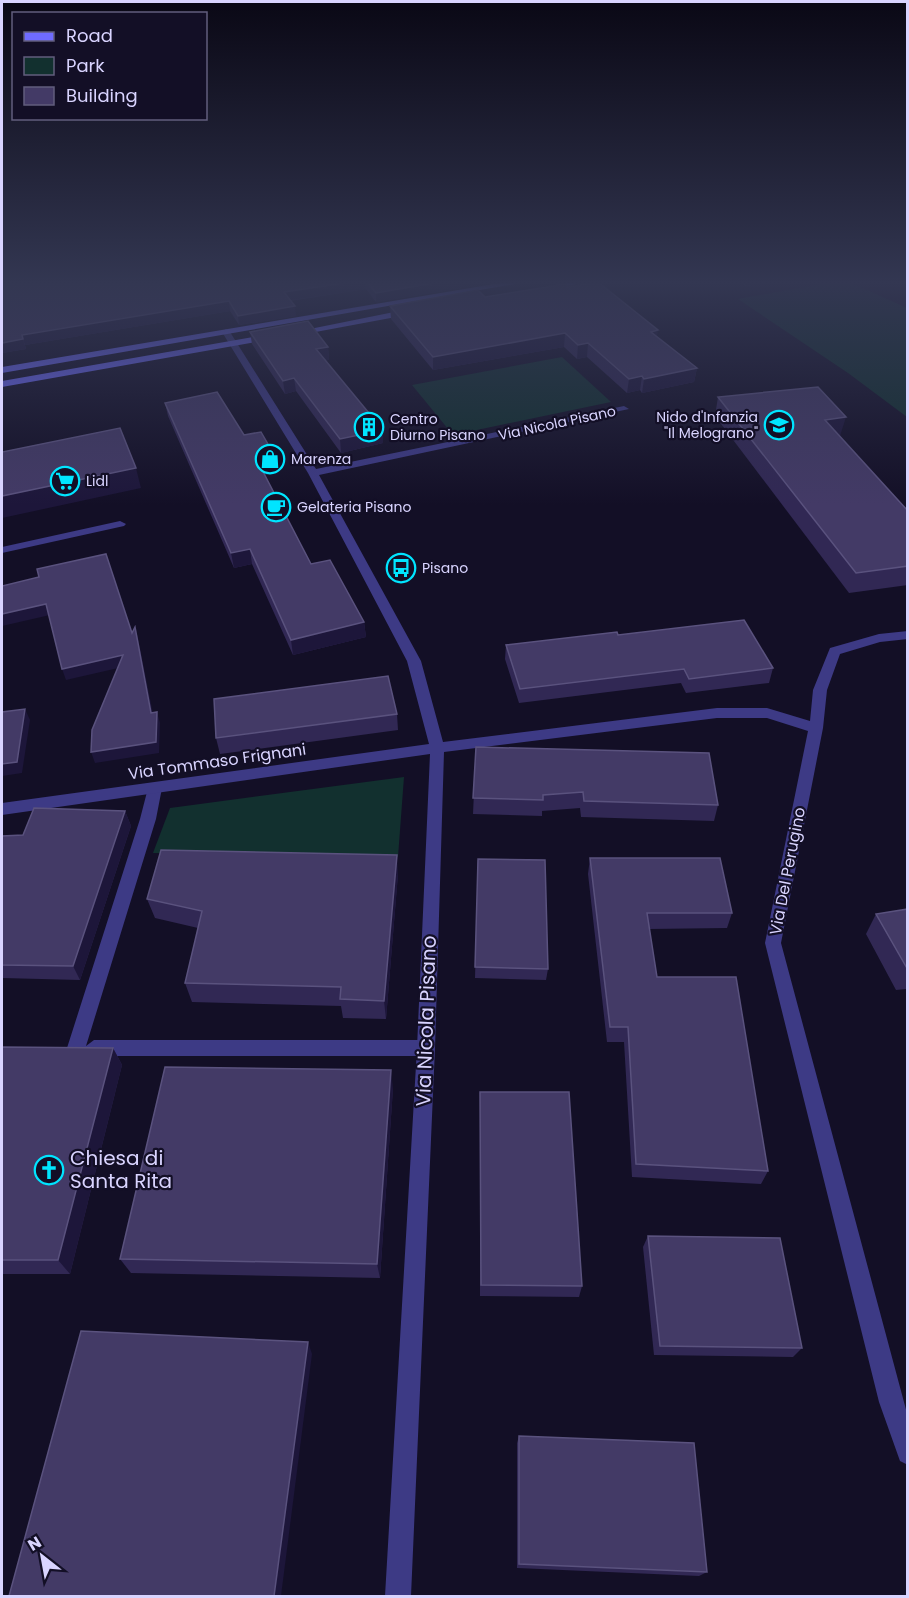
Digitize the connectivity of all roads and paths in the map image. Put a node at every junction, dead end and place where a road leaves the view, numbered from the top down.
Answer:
1 (104, 356) edge
2 (142, 356) edge
3 (240, 356) edge
4 (2, 370) edge
5 (2, 384) edge
6 (624, 409) dead end
7 (313, 473) junction
8 (120, 524) dead end
9 (2, 550) edge
10 (908, 634) edge
11 (816, 728) junction
12 (437, 748) junction
13 (155, 788) junction
14 (2, 809) edge
15 (55, 1048) edge
16 (76, 1048) junction
17 (426, 1048) junction
18 (899, 1402) edge
19 (908, 1453) edge
20 (398, 1596) edge

1 - 4 main road
2 - 5 main road
3 - 7 street, Via Nicola Pisano
6 - 7 street, Via Nicola Pisano
7 - 12 street, Via Nicola Pisano
8 - 9 street
10 - 11 street, Via Del Perugino
11 - 12 street
11 - 18 street, Via Del Perugino
12 - 13 street, Via Tommaso Frignani
12 - 17 street, Via Nicola Pisano
13 - 14 street, Via Tommaso Frignani
13 - 16 street
15 - 16 street
16 - 17 street
17 - 20 street, Via Nicola Pisano
18 - 19 street, Via Del Perugino

